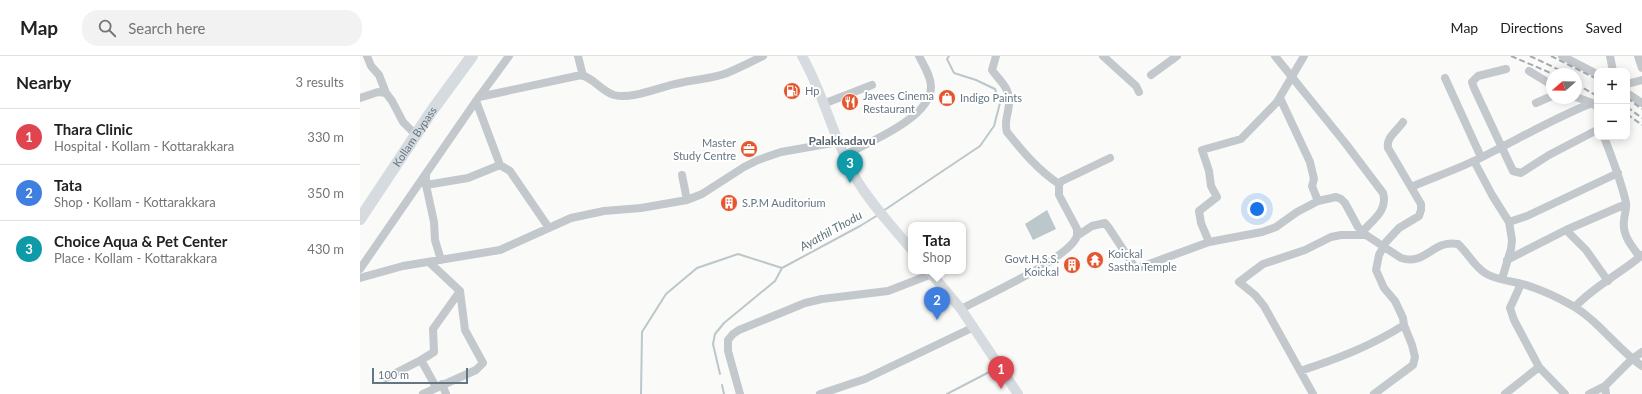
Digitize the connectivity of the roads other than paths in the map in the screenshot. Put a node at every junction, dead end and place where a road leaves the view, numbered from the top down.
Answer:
1 (367, 56) edge
2 (472, 56) edge
3 (509, 56) edge
4 (578, 56) edge
5 (763, 56) edge
6 (802, 56) edge
7 (919, 56) edge
8 (996, 56) edge
9 (1104, 56) edge
10 (1275, 56) edge
11 (1304, 56) edge
12 (1562, 56) edge
13 (1638, 56) edge
14 (1173, 57) edge
15 (1612, 57) edge
16 (1614, 68) edge
17 (1642, 68) edge
18 (1506, 69) dead end
19 (1529, 71) dead end
20 (1594, 72) edge
21 (1150, 75) dead end
22 (583, 76) junction
23 (1291, 76) junction
24 (1445, 78) dead end
25 (1642, 80) edge
26 (1546, 81) edge
27 (1630, 83) edge
28 (872, 85) dead end
29 (1139, 92) dead end
30 (386, 93) junction
31 (1630, 95) edge
32 (360, 98) edge
33 (1280, 98) junction
34 (1546, 98) edge
35 (478, 99) junction
36 (1582, 100) edge
37 (1536, 102) dead end
38 (1642, 103) edge
39 (823, 104) junction
40 (1594, 105) edge
41 (1403, 122) dead end
42 (1594, 132) edge
43 (416, 135) junction
44 (1605, 140) edge
45 (838, 142) junction
46 (1501, 147) junction
47 (844, 155) junction
48 (1110, 158) dead end
49 (1478, 159) junction
50 (500, 164) junction
51 (1618, 173) junction
52 (426, 174) junction
53 (682, 175) dead end
54 (1059, 184) junction
55 (426, 185) junction
56 (1411, 187) junction
57 (687, 200) junction
58 (1318, 201) junction
59 (1626, 204) junction
60 (360, 219) edge
61 (1509, 222) junction
62 (548, 228) junction
63 (1566, 230) junction
64 (1364, 233) junction
65 (1077, 236) junction
66 (1209, 242) junction
67 (908, 246) edge
68 (1383, 247) junction
69 (1641, 256) edge
70 (441, 260) junction
71 (1507, 260) junction
72 (430, 262) junction
73 (360, 268) edge
74 (928, 274) edge
75 (931, 274) edge
76 (360, 278) edge
77 (1502, 279) junction
78 (1608, 281) junction
79 (1521, 284) junction
80 (460, 291) junction
81 (1575, 307) junction
82 (961, 309) junction
83 (1404, 325) junction
84 (974, 327) junction
85 (1642, 352) edge
86 (1632, 359) junction
87 (421, 360) junction
88 (1642, 366) edge
89 (1539, 367) junction
90 (1300, 371) junction
91 (386, 378) dead end
92 (439, 386) junction
93 (1606, 390) edge
94 (423, 394) edge
95 (446, 394) edge
96 (740, 394) edge
97 (820, 394) edge
98 (1018, 394) edge
99 (1313, 394) edge
100 (1374, 394) edge
101 (1505, 394) edge
102 (1565, 394) edge
103 (1589, 394) edge

1 - 30 street
2 - 43 highway, Kollam Bypass
3 - 35 street
4 - 22 street
5 - 22 street
6 - 39 main road
7 - 47 street
8 - 54 street
9 - 29 street
10 - 23 street
11 - 23 street
12 - 20 street
13 - 17 street
14 - 21 street
15 - 16 street
18 - 46 street
19 - 26 street
22 - 35 street
23 - 33 street
23 - 64 street
24 - 49 street
25 - 27 street
28 - 39 street
30 - 32 street
30 - 43 street
31 - 38 street
33 - 58 street
33 - 66 street
34 - 37 street
35 - 50 street
35 - 52 street
36 - 40 street
39 - 45 main road
40 - 46 street
41 - 56 street
42 - 46 street
43 - 60 highway, Kollam Bypass
44 - 51 street
45 - 47 main road
45 - 57 street
46 - 49 street
47 - 67 main road
48 - 54 street
49 - 56 street
49 - 61 street
50 - 55 street
50 - 62 street
51 - 59 street
51 - 61 street
52 - 55 street
52 - 73 street
53 - 57 street
54 - 65 street
55 - 70 street
56 - 68 street
57 - 62 street
58 - 64 street
58 - 66 street
59 - 63 street
59 - 69 street
61 - 71 street
62 - 70 street
63 - 71 street
63 - 78 street
64 - 68 street
64 - 90 street
65 - 66 street
65 - 82 street
68 - 77 street
68 - 83 street
69 - 78 street
70 - 72 street
71 - 77 street
72 - 76 street
72 - 80 street
74 - 96 street
75 - 82 main road
77 - 79 street
78 - 81 street
79 - 81 street
79 - 89 street
80 - 87 street
80 - 92 street
81 - 86 street
82 - 84 main road
83 - 90 street
83 - 100 street
84 - 97 street
84 - 98 main road
85 - 86 street
86 - 88 street
86 - 93 street
87 - 91 street
87 - 92 street
89 - 101 street
89 - 102 street
90 - 99 street
92 - 94 street
92 - 95 street
93 - 103 street

